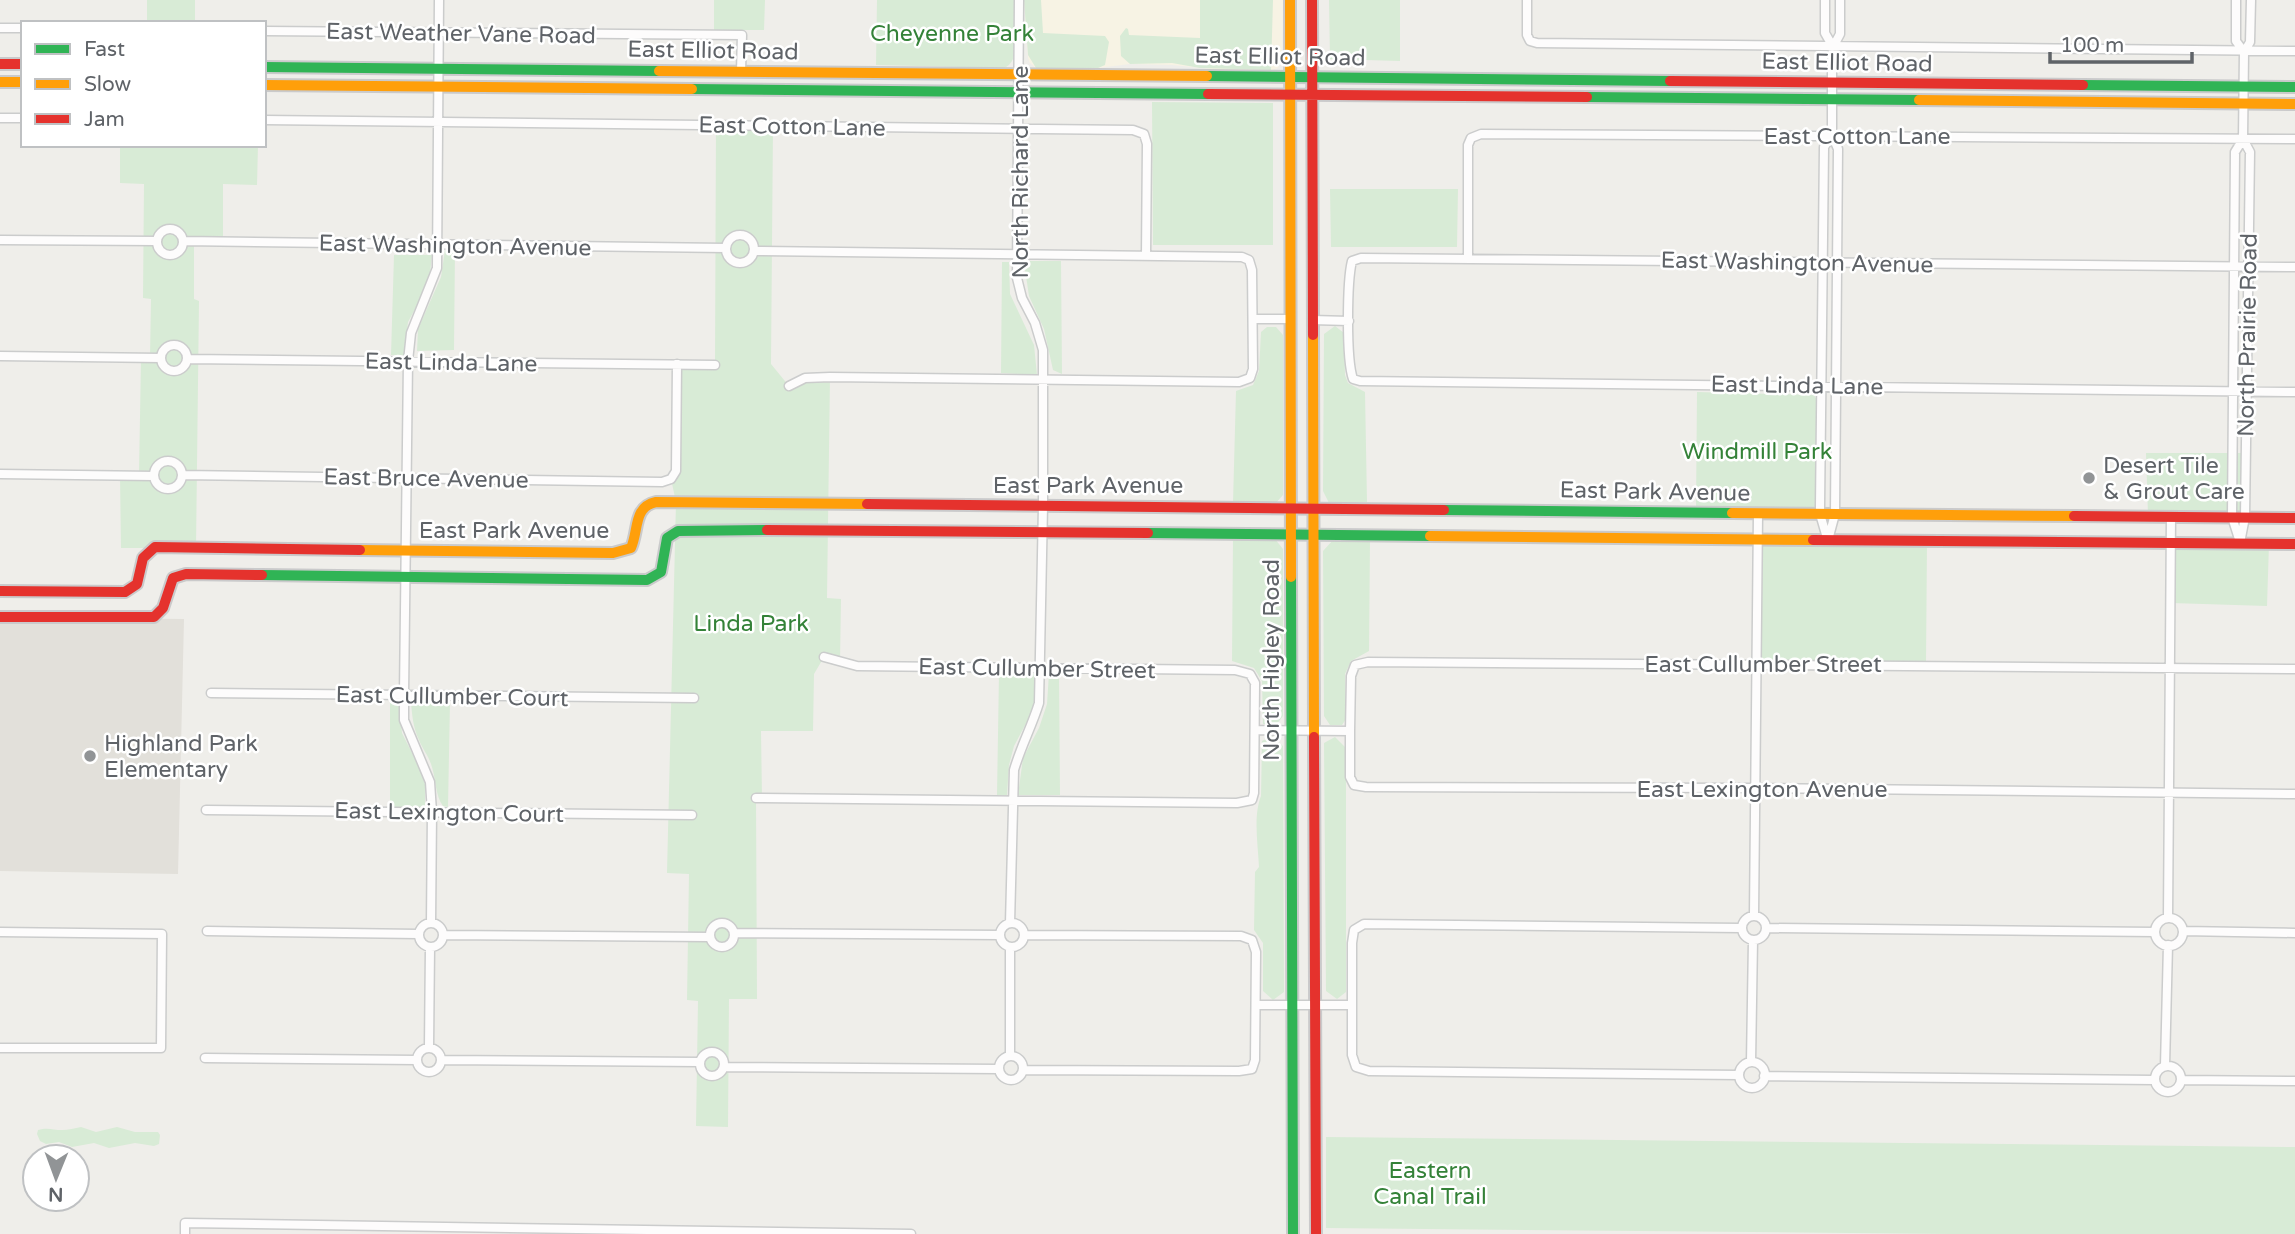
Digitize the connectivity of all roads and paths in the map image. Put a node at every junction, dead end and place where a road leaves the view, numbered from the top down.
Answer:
1 (439, 0) edge
2 (1019, 0) edge
3 (1290, 0) edge
4 (1312, 0) edge
5 (1527, 0) edge
6 (1825, 0) edge
7 (1840, 0) edge
8 (2236, 0) edge
9 (2251, 0) edge
10 (0, 28) edge
11 (21, 28) edge
12 (266, 31) edge
13 (439, 33) junction
14 (1833, 47) junction
15 (2295, 51) edge
16 (2244, 52) junction
17 (0, 64) edge
18 (21, 64) edge
19 (266, 67) edge
20 (741, 71) junction
21 (1020, 75) junction
22 (439, 77) junction
23 (1311, 77) junction
24 (0, 82) edge
25 (21, 82) edge
26 (266, 85) edge
27 (1290, 86) junction
28 (2295, 88) edge
29 (1832, 92) junction
30 (1020, 93) junction
31 (1311, 95) junction
32 (2244, 95) junction
33 (2295, 104) edge
34 (0, 118) edge
35 (21, 118) edge
36 (266, 120) edge
37 (439, 122) junction
38 (1018, 128) junction
39 (1832, 135) junction
40 (2243, 139) junction
41 (2295, 139) edge
42 (0, 240) edge
43 (157, 241) junction
44 (184, 241) junction
45 (438, 244) junction
46 (726, 248) junction
47 (755, 251) junction
48 (1017, 255) junction
49 (1146, 256) junction
50 (1468, 259) junction
51 (1823, 262) junction
52 (1837, 262) junction
53 (2241, 266) junction
54 (2295, 267) edge
55 (1252, 319) junction
56 (1291, 319) junction
57 (1312, 320) junction
58 (1349, 321) junction
59 (0, 356) edge
60 (161, 358) junction
61 (188, 359) junction
62 (408, 361) junction
63 (677, 364) junction
64 (715, 365) dead end
65 (1044, 379) junction
66 (789, 386) dead end
67 (1822, 386) junction
68 (1836, 386) junction
69 (2240, 391) junction
70 (2295, 392) edge
71 (0, 474) edge
72 (182, 475) junction
73 (154, 476) junction
74 (407, 477) junction
75 (1043, 506) junction
76 (1291, 508) junction
77 (1313, 508) junction
78 (1758, 514) junction
79 (1819, 514) junction
80 (1835, 514) junction
81 (2171, 516) junction
82 (2239, 517) junction
83 (2295, 518) edge
84 (1042, 533) junction
85 (1292, 535) junction
86 (1313, 535) junction
87 (1758, 539) junction
88 (1828, 540) junction
89 (2241, 543) junction
90 (2172, 544) junction
91 (2295, 544) edge
92 (407, 550) junction
93 (406, 577) junction
94 (0, 591) edge
95 (0, 617) edge
96 (824, 657) dead end
97 (1756, 664) junction
98 (1041, 668) junction
99 (2170, 668) junction
100 (2295, 669) edge
101 (211, 694) dead end
102 (404, 695) junction
103 (694, 698) dead end
104 (1255, 730) junction
105 (1293, 731) junction
106 (1314, 731) junction
107 (1350, 731) junction
108 (1754, 788) junction
109 (2169, 792) junction
110 (2295, 794) edge
111 (756, 798) dead end
112 (1012, 801) junction
113 (206, 810) dead end
114 (432, 812) junction
115 (692, 815) dead end
116 (1754, 915) junction
117 (2168, 918) junction
118 (430, 923) junction
119 (1010, 923) junction
120 (1741, 928) junction
121 (1767, 928) junction
122 (207, 931) dead end
123 (2183, 931) junction
124 (0, 932) edge
125 (2155, 932) junction
126 (734, 933) junction
127 (2295, 933) edge
128 (418, 934) junction
129 (443, 934) junction
130 (1000, 935) junction
131 (1024, 935) junction
132 (710, 937) junction
133 (1753, 940) junction
134 (2168, 946) junction
135 (430, 947) junction
136 (1010, 947) junction
137 (1256, 1005) junction
138 (1293, 1005) junction
139 (1352, 1005) junction
140 (1316, 1006) junction
141 (429, 1047) junction
142 (0, 1048) edge
143 (1010, 1056) junction
144 (205, 1058) dead end
145 (417, 1060) junction
146 (442, 1060) junction
147 (700, 1062) junction
148 (1751, 1062) junction
149 (2165, 1066) junction
150 (724, 1067) junction
151 (999, 1069) junction
152 (1023, 1070) junction
153 (1739, 1075) junction
154 (1764, 1076) junction
155 (2154, 1080) junction
156 (2181, 1080) junction
157 (2295, 1081) edge
158 (747, 1232) edge
159 (186, 1234) edge
160 (911, 1234) edge
161 (1293, 1234) edge
162 (1316, 1234) edge

1 - 13 street
2 - 21 street, North Richard Lane
3 - 27 main road, North Higley Road
4 - 23 main road, North Higley Road
5 - 14 street
6 - 14 street
7 - 14 street
8 - 16 street
9 - 16 street
10 - 11 street
12 - 13 street, East Weather Vane Road
13 - 20 street, East Weather Vane Road
13 - 22 street
14 - 16 street
14 - 29 street
15 - 16 street
16 - 32 street, North Prairie Road
17 - 18 main road
19 - 22 main road, East Elliot Road
20 - 21 main road, East Elliot Road
20 - 22 main road, East Elliot Road
21 - 27 main road, East Elliot Road
21 - 30 street, North Richard Lane
22 - 26 main road, East Elliot Road
22 - 30 main road, East Elliot Road
22 - 37 street
23 - 27 main road, East Elliot Road
23 - 29 main road, East Elliot Road
23 - 31 main road, North Higley Road
24 - 25 main road
27 - 30 main road, East Elliot Road
27 - 31 main road, East Elliot Road
27 - 56 main road, North Higley Road
28 - 32 main road, East Elliot Road
29 - 31 main road, East Elliot Road
29 - 32 main road, East Elliot Road
29 - 32 main road, East Elliot Road
29 - 39 street
30 - 38 street, North Richard Lane
31 - 57 main road, North Higley Road
32 - 33 main road, East Elliot Road
32 - 40 street, North Prairie Road
34 - 35 street
36 - 37 street, East Cotton Lane
37 - 38 street, East Cotton Lane
37 - 45 street
38 - 48 street, North Richard Lane
38 - 49 street, East Cotton Lane
39 - 40 street, East Cotton Lane
39 - 50 street, East Cotton Lane
39 - 51 street
39 - 52 street
40 - 41 street, East Cotton Lane
40 - 53 street, North Prairie Road
40 - 53 street, North Prairie Road
42 - 43 street, East Washington Avenue
43 - 44 street, East Washington Avenue
43 - 44 street, East Washington Avenue
44 - 45 street, East Washington Avenue
45 - 46 street, East Washington Avenue
45 - 62 street
46 - 47 street, East Washington Avenue
46 - 47 street, East Washington Avenue
47 - 48 street, East Washington Avenue
48 - 49 street, East Washington Avenue
48 - 65 street, North Richard Lane
49 - 55 street, East Washington Avenue
50 - 51 street, East Washington Avenue
50 - 58 street, East Washington Avenue
51 - 52 street, East Washington Avenue
51 - 67 street
52 - 53 street, East Washington Avenue
52 - 68 street
53 - 54 street, East Washington Avenue
53 - 69 street, North Prairie Road
53 - 69 street, North Prairie Road
55 - 56 street
55 - 65 street
56 - 76 main road, North Higley Road
57 - 58 street
57 - 77 main road, North Higley Road
58 - 67 street, East Linda Lane
59 - 60 street, East Linda Lane
60 - 61 street, East Linda Lane
60 - 61 street, East Linda Lane
61 - 62 street, East Linda Lane
62 - 63 street, East Linda Lane
62 - 74 street
63 - 64 street, East Linda Lane
63 - 74 street, East Bruce Avenue
65 - 66 street
65 - 75 street, North Richard Lane
67 - 68 street, East Linda Lane
67 - 79 street
68 - 69 street, East Linda Lane
68 - 80 street
69 - 70 street, East Linda Lane
69 - 82 street, North Prairie Road
69 - 82 street, North Prairie Road
71 - 73 street, East Bruce Avenue
72 - 73 street, East Bruce Avenue
72 - 73 street, East Bruce Avenue
72 - 74 street, East Bruce Avenue
74 - 92 street
75 - 76 main road, East Park Avenue
75 - 84 street, North Richard Lane
75 - 92 main road, East Park Avenue
76 - 77 main road, East Park Avenue
76 - 85 main road, North Higley Road
77 - 78 main road, East Park Avenue
77 - 86 main road, North Higley Road
78 - 79 main road, East Park Avenue
78 - 87 street
79 - 80 main road, East Park Avenue
79 - 88 street
80 - 81 main road, East Park Avenue
80 - 88 street
81 - 82 main road, East Park Avenue
81 - 90 street
82 - 83 main road, East Park Avenue
82 - 89 street, North Prairie Road
82 - 89 street, North Prairie Road
84 - 85 main road, East Park Avenue
84 - 93 main road, East Park Avenue
84 - 98 street, North Richard Lane
85 - 86 main road, East Park Avenue
85 - 105 main road, North Higley Road
86 - 87 main road, East Park Avenue
86 - 106 main road, North Higley Road
87 - 88 main road, East Park Avenue
87 - 97 street
88 - 90 main road, East Park Avenue
89 - 90 main road, East Park Avenue
89 - 91 main road, East Park Avenue
90 - 99 street
92 - 93 street
92 - 94 main road, East Park Avenue
93 - 95 main road, East Park Avenue
93 - 102 street
96 - 98 street, East Cullumber Street
97 - 99 street, East Cullumber Street
97 - 107 street, East Cullumber Street
97 - 108 street
98 - 104 street, East Cullumber Street
98 - 112 street, North Richard Lane
99 - 100 street
99 - 109 street
101 - 102 street, East Cullumber Court
102 - 103 street, East Cullumber Court
102 - 114 street
104 - 105 street
104 - 112 street
105 - 106 street
105 - 138 main road, North Higley Road
106 - 107 street
106 - 140 main road, North Higley Road
107 - 108 street, East Lexington Avenue
108 - 109 street, East Lexington Avenue
108 - 116 street
109 - 110 street
109 - 117 street
111 - 112 street
112 - 119 street, North Richard Lane
113 - 114 street, East Lexington Court
114 - 115 street, East Lexington Court
114 - 118 street
116 - 120 street
116 - 121 street
117 - 123 street
117 - 125 street
118 - 128 street
118 - 129 street
119 - 130 street
119 - 131 street
120 - 133 street
120 - 139 street
121 - 125 street
121 - 133 street
122 - 128 street
123 - 127 street
123 - 134 street
124 - 142 street
125 - 134 street
126 - 130 street
126 - 132 street
126 - 132 street
128 - 135 street
129 - 132 street
129 - 135 street
130 - 136 street
131 - 136 street
131 - 137 street
133 - 148 street
134 - 149 street
135 - 141 street
136 - 143 street
137 - 138 street
137 - 152 street
138 - 140 street
138 - 161 main road, North Higley Road
139 - 140 street
139 - 153 street
140 - 162 main road, North Higley Road
141 - 145 street
141 - 146 street
143 - 151 street
143 - 152 street
144 - 145 street
145 - 146 street
146 - 147 street
147 - 150 street
147 - 150 street
148 - 153 street
148 - 154 street
149 - 155 street
149 - 156 street
150 - 151 street
151 - 152 street
153 - 154 street
154 - 155 street
155 - 156 street
156 - 157 street
158 - 159 street
158 - 160 street

